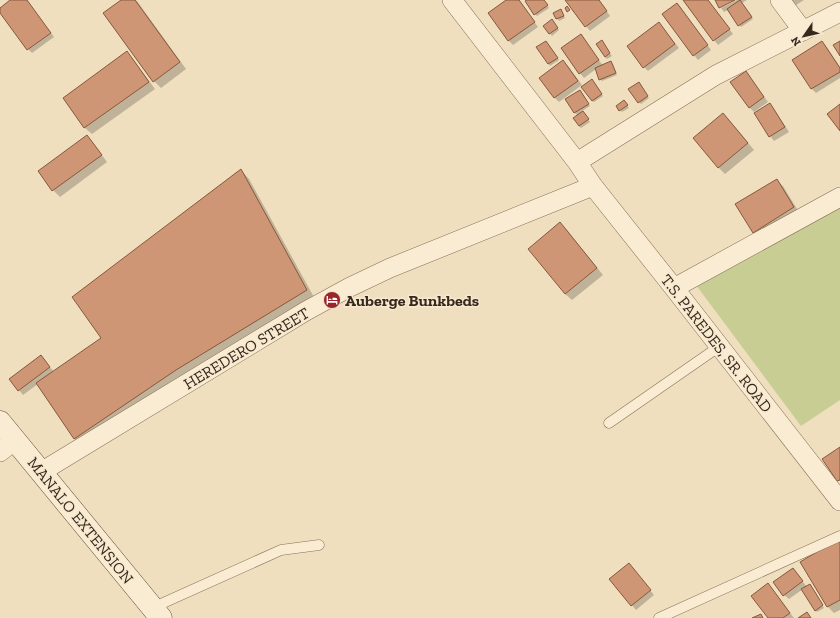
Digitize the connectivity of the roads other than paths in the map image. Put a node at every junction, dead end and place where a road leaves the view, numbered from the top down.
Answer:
1 (452, 0) edge
2 (780, 0) edge
3 (840, 12) edge
4 (803, 31) junction
5 (576, 162) junction
6 (593, 186) junction
7 (840, 197) edge
8 (674, 288) junction
9 (720, 346) junction
10 (0, 422) edge
11 (609, 423) dead end
12 (7, 446) edge
13 (41, 472) junction
14 (840, 502) edge
15 (840, 536) edge
16 (319, 545) dead end
17 (157, 613) edge
18 (659, 618) edge

1 - 5 street, T.S. PAREDES, SR. ROAD
2 - 4 street
3 - 4 street
4 - 5 street
5 - 6 street, T.S. PAREDES, SR. ROAD
6 - 8 street, T.S. PAREDES, SR. ROAD
6 - 13 street, HEREDERO STREET
7 - 8 street
8 - 9 street, T.S. PAREDES, SR. ROAD
9 - 11 lane
9 - 14 street, T.S. PAREDES, SR. ROAD
10 - 12 street, MANALO EXTENSION
12 - 13 street, MANALO EXTENSION
13 - 17 street, MANALO EXTENSION
15 - 18 lane
16 - 17 lane

